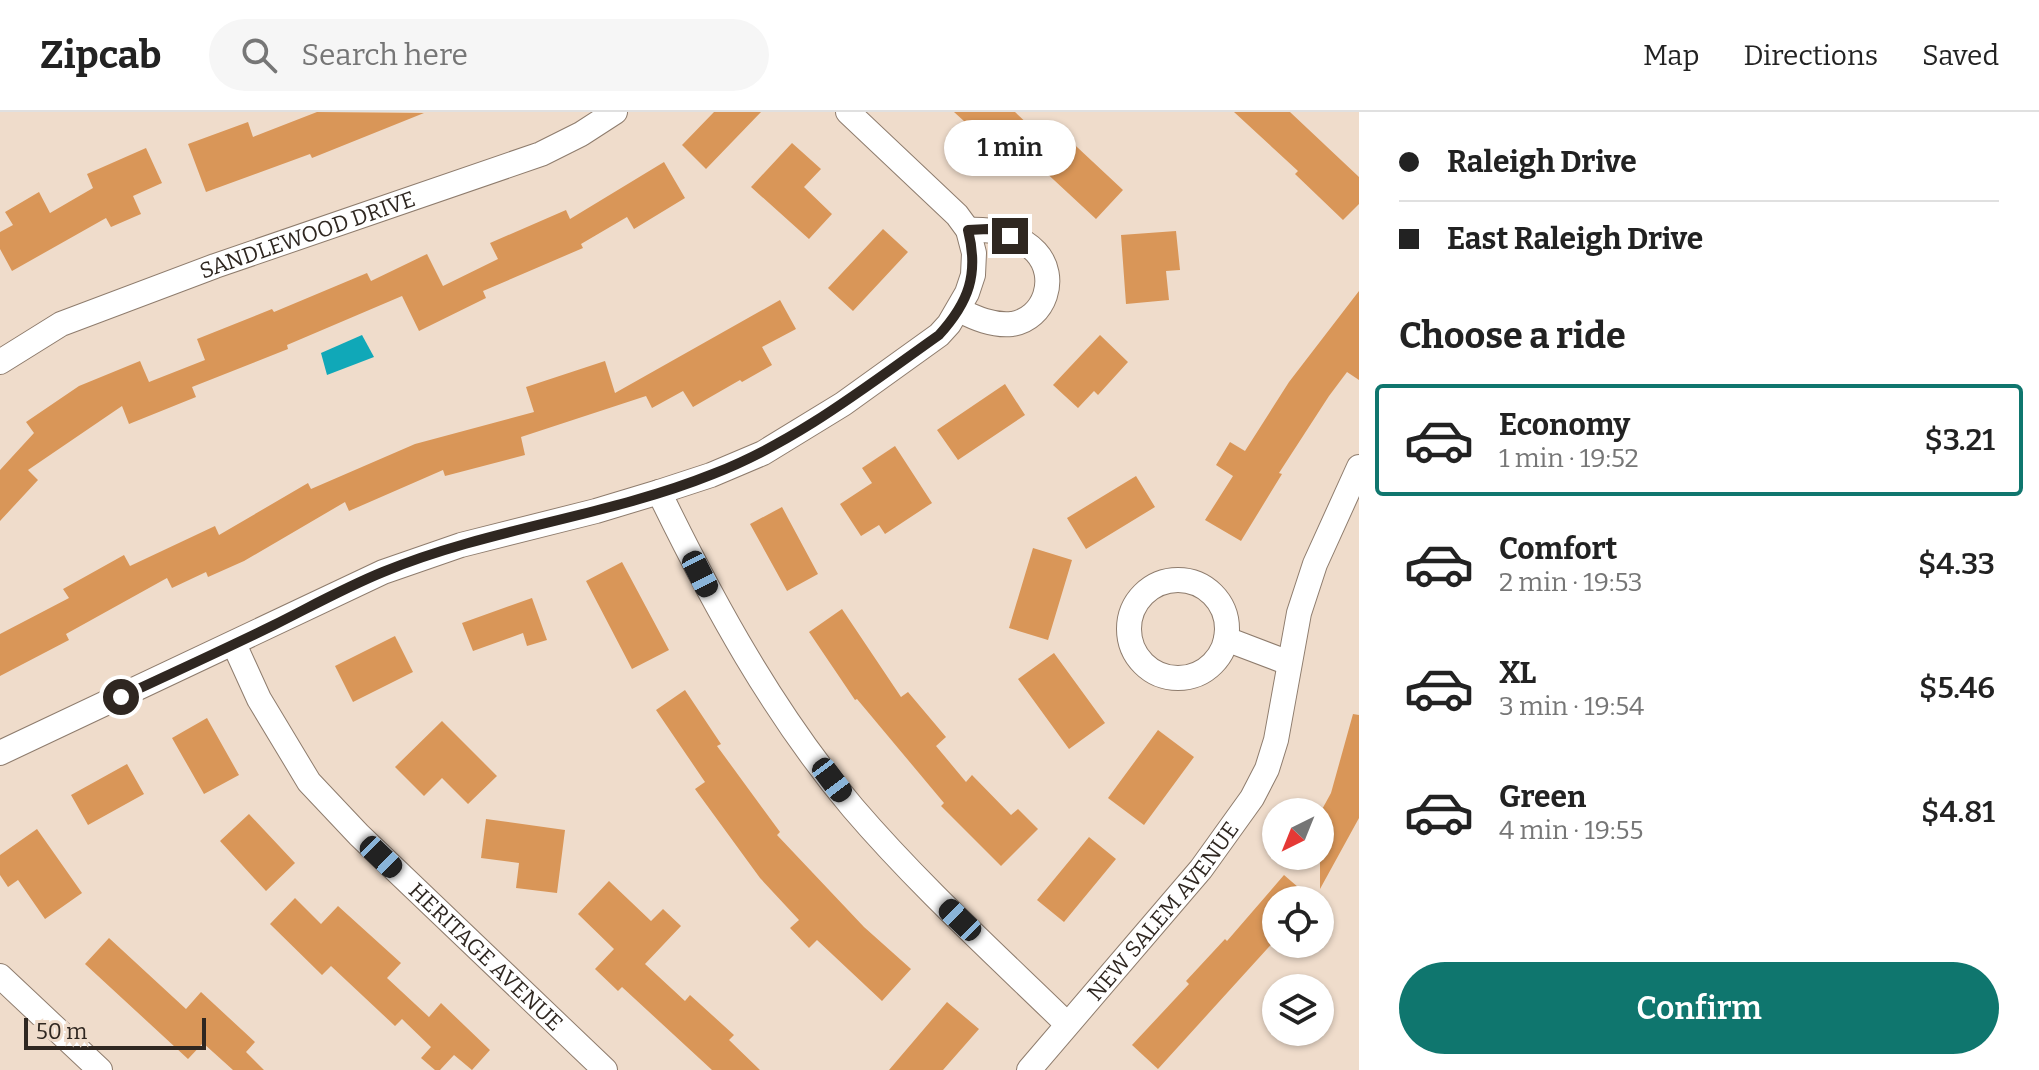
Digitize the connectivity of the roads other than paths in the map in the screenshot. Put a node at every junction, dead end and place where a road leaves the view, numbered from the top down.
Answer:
1 (615, 112) edge
2 (848, 112) edge
3 (968, 230) junction
4 (959, 310) junction
5 (0, 362) edge
6 (1359, 467) edge
7 (659, 492) junction
8 (1226, 639) junction
9 (234, 644) junction
10 (1289, 663) junction
11 (0, 753) edge
12 (0, 976) edge
13 (1067, 1024) junction
14 (100, 1070) edge
15 (605, 1070) edge
16 (1029, 1070) edge

1 - 5 street, SANDLEWOOD DRIVE
2 - 3 street
3 - 4 street
3 - 4 street
4 - 7 street
6 - 10 street, NEW SALEM AVENUE
7 - 9 street
7 - 13 street
8 - 8 street
8 - 10 street
9 - 11 street
9 - 15 street, HERITAGE AVENUE
10 - 13 street, NEW SALEM AVENUE
12 - 14 street
13 - 16 street, NEW SALEM AVENUE

